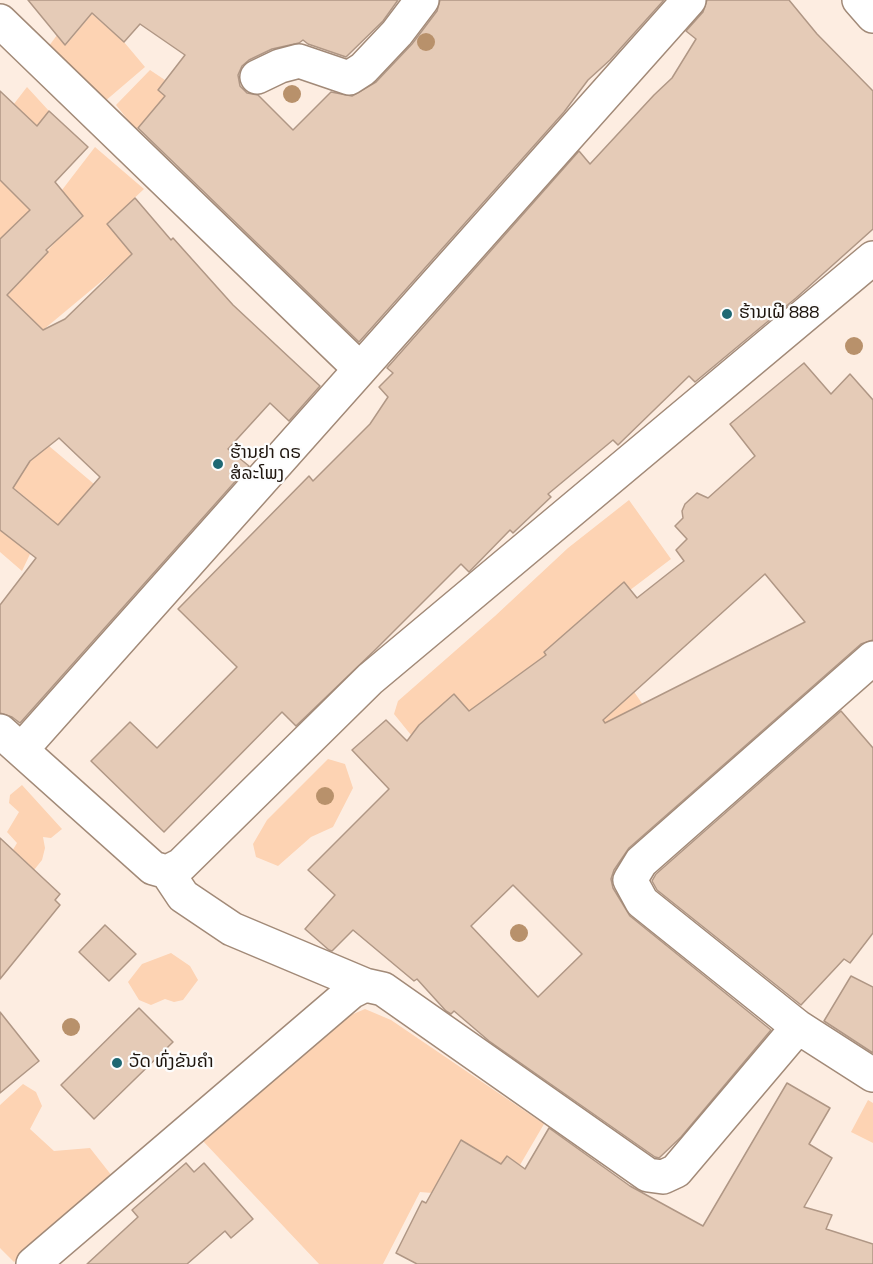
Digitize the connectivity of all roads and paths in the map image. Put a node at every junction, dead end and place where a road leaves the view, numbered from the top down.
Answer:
1 (422, 0) edge
2 (688, 0) edge
3 (859, 0) edge
4 (873, 16) edge
5 (0, 21) edge
6 (257, 77) dead end
7 (873, 258) edge
8 (359, 368) junction
9 (873, 658) edge
10 (11, 740) edge
11 (166, 872) junction
12 (365, 985) junction
13 (798, 1027) junction
14 (873, 1075) edge
15 (33, 1264) edge

1 - 6 street
2 - 8 street
3 - 4 street
5 - 8 street
7 - 11 street
8 - 10 street
9 - 13 street
10 - 11 street
11 - 12 street
12 - 13 street
12 - 15 street
13 - 14 street

